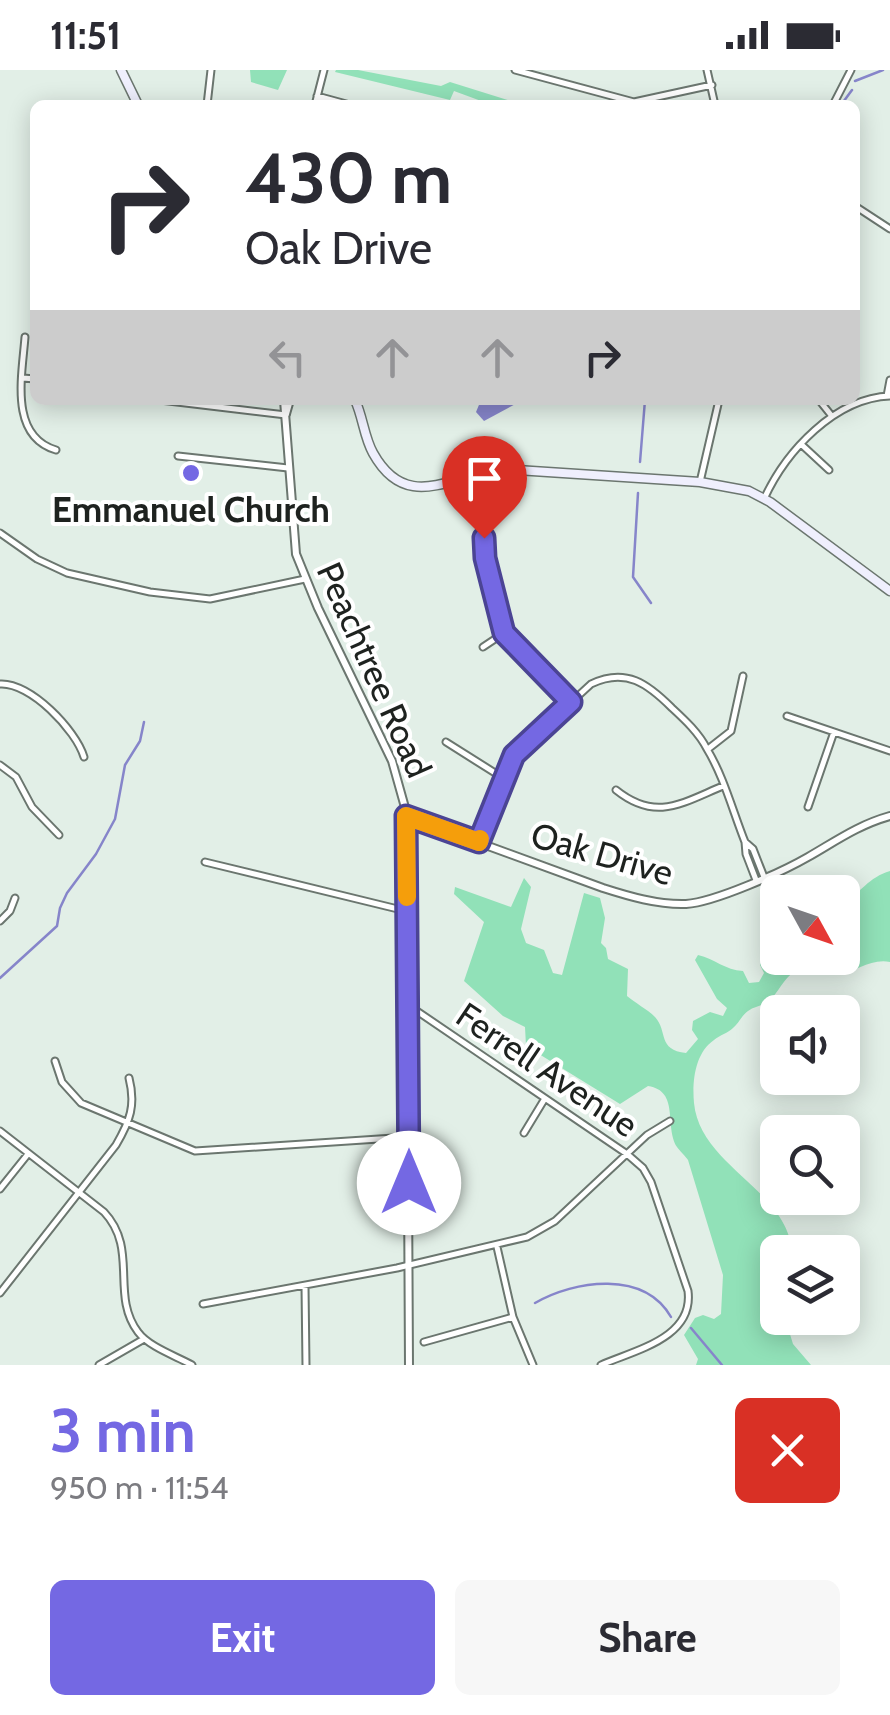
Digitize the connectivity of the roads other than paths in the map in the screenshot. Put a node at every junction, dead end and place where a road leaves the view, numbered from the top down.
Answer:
1 (122, 70) edge
2 (210, 70) edge
3 (324, 70) edge
4 (515, 70) edge
5 (707, 70) edge
6 (852, 70) edge
7 (712, 85) junction
8 (318, 96) junction
9 (136, 100) edge
10 (210, 100) edge
11 (317, 100) edge
12 (332, 100) edge
13 (627, 100) edge
14 (643, 100) edge
15 (714, 100) edge
16 (836, 100) edge
17 (860, 209) edge
18 (890, 229) edge
19 (26, 337) dead end
20 (23, 378) junction
21 (30, 379) edge
22 (890, 380) edge
23 (889, 396) edge
24 (860, 401) edge
25 (202, 405) edge
26 (287, 405) edge
27 (357, 405) edge
28 (717, 405) edge
29 (823, 405) edge
30 (848, 405) edge
31 (286, 415) junction
32 (831, 415) junction
33 (802, 446) junction
34 (56, 450) dead end
35 (178, 456) dead end
36 (288, 468) junction
37 (830, 470) dead end
38 (700, 482) junction
39 (764, 499) junction
40 (0, 533) edge
41 (484, 538) dead end
42 (305, 579) junction
43 (890, 591) edge
44 (504, 633) junction
45 (483, 647) dead end
46 (743, 676) dead end
47 (0, 684) edge
48 (571, 702) junction
49 (787, 716) dead end
50 (834, 732) junction
51 (446, 742) dead end
52 (708, 749) junction
53 (890, 751) edge
54 (84, 757) dead end
55 (0, 764) edge
56 (502, 778) junction
57 (722, 786) junction
58 (616, 790) dead end
59 (808, 807) dead end
60 (406, 816) junction
61 (890, 816) edge
62 (60, 834) dead end
63 (479, 842) junction
64 (205, 862) dead end
65 (767, 875) edge
66 (760, 878) joint
67 (16, 898) dead end
68 (407, 911) junction
69 (0, 921) edge
70 (408, 1005) junction
71 (55, 1061) dead end
72 (129, 1078) dead end
73 (544, 1100) junction
74 (670, 1121) dead end
75 (128, 1124) junction
76 (0, 1131) edge
77 (524, 1133) dead end
78 (409, 1137) junction
79 (28, 1154) junction
80 (627, 1154) junction
81 (0, 1189) edge
82 (78, 1192) junction
83 (497, 1247) junction
84 (408, 1264) junction
85 (305, 1286) junction
86 (0, 1293) edge
87 (203, 1304) dead end
88 (512, 1317) junction
89 (145, 1338) junction
90 (424, 1342) dead end
91 (615, 1362) edge
92 (99, 1365) edge
93 (192, 1365) edge
94 (306, 1365) edge
95 (408, 1365) edge
96 (533, 1365) edge
97 (601, 1365) edge

1 - 9 main road
2 - 10 street
3 - 8 street
4 - 13 street
5 - 7 street
6 - 16 street
7 - 14 street
7 - 15 street
8 - 11 street
8 - 12 street
17 - 18 street
19 - 20 street
20 - 21 street
20 - 34 street
22 - 23 street
23 - 24 street
25 - 31 street
26 - 31 street, Peachtree Road
27 - 38 main road
28 - 38 street
29 - 32 street
30 - 32 street
31 - 36 street, Peachtree Road
32 - 33 street
33 - 37 street
33 - 39 street
35 - 36 street
36 - 42 street, Peachtree Road
38 - 39 main road
39 - 43 main road
40 - 42 street
41 - 44 street
42 - 60 street, Peachtree Road
44 - 45 street
44 - 48 street
46 - 52 street
47 - 54 street
48 - 52 street
48 - 56 street
49 - 50 street
50 - 53 street
50 - 59 street
51 - 56 street
52 - 57 street
55 - 62 street
56 - 63 street
57 - 58 street
57 - 66 street
60 - 63 street, Oak Drive
60 - 68 street, Peachtree Road
61 - 65 street, Oak Drive
63 - 66 street, Oak Drive
64 - 68 street
67 - 69 street
68 - 70 street, Peachtree Road
70 - 73 street, Ferrell Avenue
70 - 78 street, Peachtree Road
71 - 75 street
72 - 75 street
73 - 77 street
73 - 80 street, Ferrell Avenue
74 - 80 street
75 - 78 street
75 - 82 street
76 - 79 street
78 - 84 street, Peachtree Road
79 - 81 street
79 - 82 street
80 - 83 street
80 - 91 street, Ferrell Avenue
82 - 86 street
82 - 89 street
83 - 84 street
83 - 88 street
84 - 85 street
84 - 95 street, Peachtree Road
85 - 87 street
85 - 94 street
88 - 90 street
88 - 96 street
89 - 92 street
89 - 93 street
91 - 97 street, Ferrell Avenue

